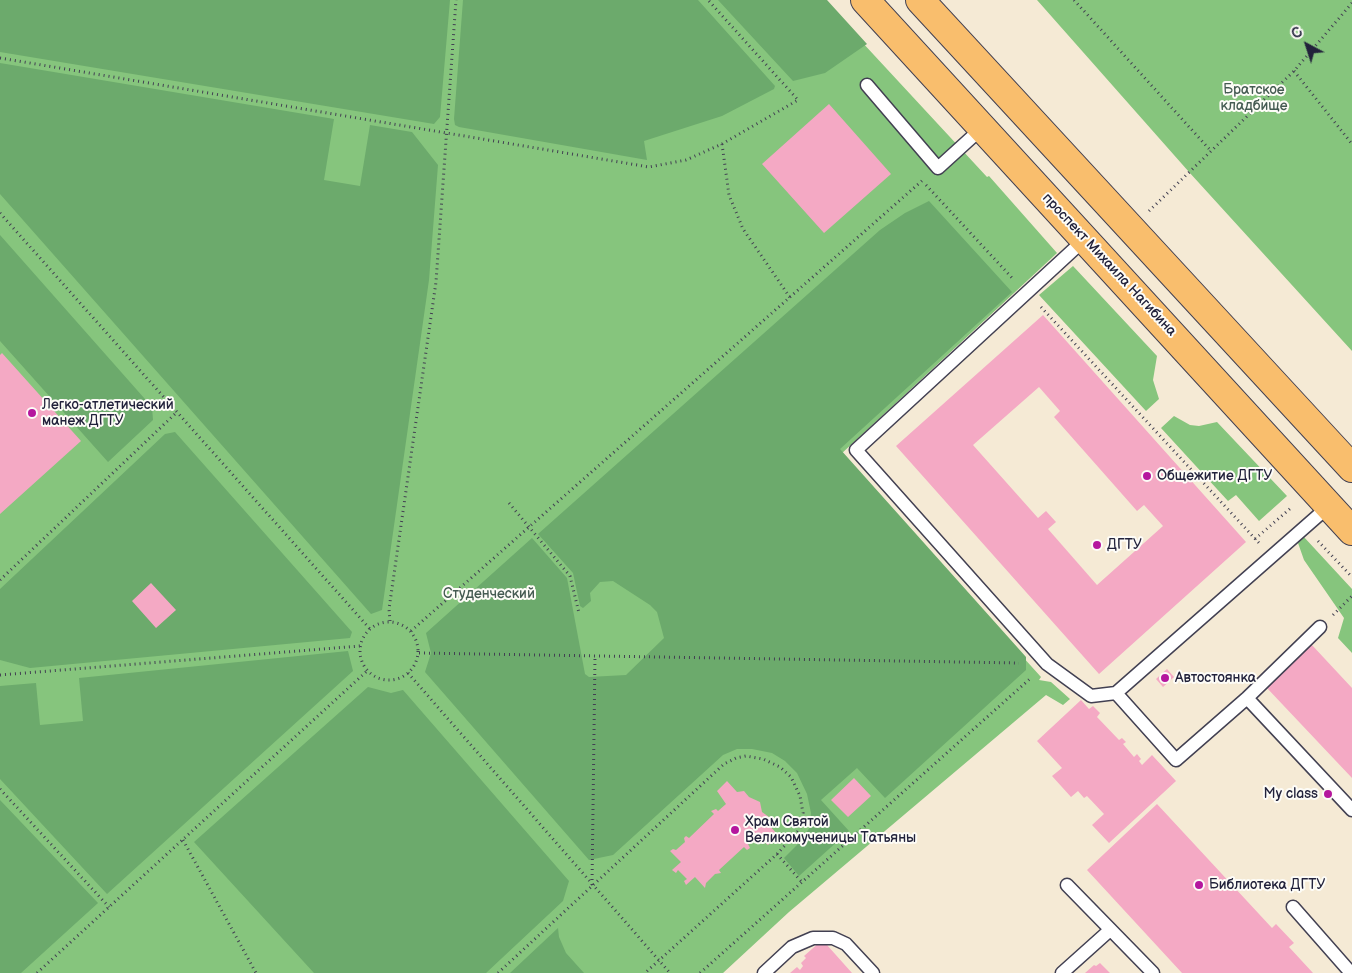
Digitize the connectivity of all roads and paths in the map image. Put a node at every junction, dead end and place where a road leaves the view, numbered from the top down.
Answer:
1 (456, 0) edge
2 (708, 0) edge
3 (865, 0) edge
4 (920, 0) edge
5 (1074, 0) edge
6 (1352, 3) edge
7 (0, 58) edge
8 (1294, 71) junction
9 (866, 85) dead end
10 (982, 128) junction
11 (445, 134) junction
12 (722, 144) junction
13 (1352, 144) edge
14 (1211, 151) junction
15 (938, 168) junction
16 (922, 181) junction
17 (0, 213) edge
18 (1131, 229) junction
19 (1085, 239) junction
20 (1028, 292) junction
21 (791, 299) junction
22 (176, 413) junction
23 (1352, 468) edge
24 (509, 503) dead end
25 (1294, 504) dead end
26 (1329, 506) junction
27 (1288, 510) junction
28 (1305, 526) junction
29 (529, 528) junction
30 (1352, 531) edge
31 (1255, 539) junction
32 (1271, 556) junction
33 (1352, 577) edge
34 (0, 580) edge
35 (1352, 596) edge
36 (578, 614) dead end
37 (390, 621) junction
38 (1320, 627) joint
39 (370, 629) junction
40 (411, 631) junction
41 (360, 646) junction
42 (418, 653) junction
43 (595, 656) junction
44 (1047, 664) junction
45 (367, 671) junction
46 (408, 673) junction
47 (0, 675) edge
48 (1116, 693) junction
49 (1247, 698) junction
50 (0, 790) edge
51 (1352, 810) edge
52 (183, 840) junction
53 (777, 854) junction
54 (801, 881) junction
55 (1067, 885) dead end
56 (592, 886) junction
57 (110, 907) junction
58 (1293, 907) dead end
59 (1110, 930) junction
60 (659, 960) junction
61 (36, 973) edge
62 (256, 973) edge
63 (498, 973) edge
64 (645, 973) edge
65 (670, 973) edge
66 (700, 973) edge
67 (764, 973) edge
68 (873, 973) edge
69 (1062, 973) edge
70 (1153, 973) edge
71 (1351, 973) edge

1 - 11 path
2 - 12 path
3 - 10 main road, проспект Михаила Нагибина
4 - 18 main road
5 - 14 path
6 - 8 path
7 - 11 path
8 - 13 path
8 - 14 path
9 - 15 lane
10 - 15 lane
10 - 19 main road, проспект Михаила Нагибина
11 - 12 path
11 - 37 path
12 - 21 path
14 - 18 path
15 - 16 path
16 - 20 path
16 - 21 path
17 - 22 path
18 - 23 main road
19 - 20 lane
19 - 26 main road, проспект Михаила Нагибина
20 - 31 path
20 - 44 lane
21 - 29 path
22 - 34 path
22 - 39 path
24 - 29 path
25 - 27 path
26 - 28 lane
26 - 30 main road, проспект Михаила Нагибина
27 - 28 path
27 - 31 path
28 - 32 lane
28 - 33 path
29 - 36 path
29 - 40 path
31 - 32 path
32 - 48 lane
35 - 38 path
37 - 39 path
37 - 40 path
38 - 49 lane
39 - 41 path
40 - 42 path
41 - 45 path
41 - 47 path
42 - 43 path
42 - 46 path
43 - 44 path
43 - 56 path
44 - 48 lane
44 - 54 path
45 - 46 path
45 - 52 path
46 - 56 path
48 - 49 lane
49 - 51 lane
50 - 57 path
52 - 57 path
52 - 62 path
53 - 54 path
53 - 56 path
53 - 60 path
54 - 66 path
55 - 59 lane
56 - 60 path
56 - 63 path
57 - 61 path
58 - 71 lane
59 - 69 lane
59 - 70 lane
60 - 64 path
60 - 65 path
67 - 68 lane

